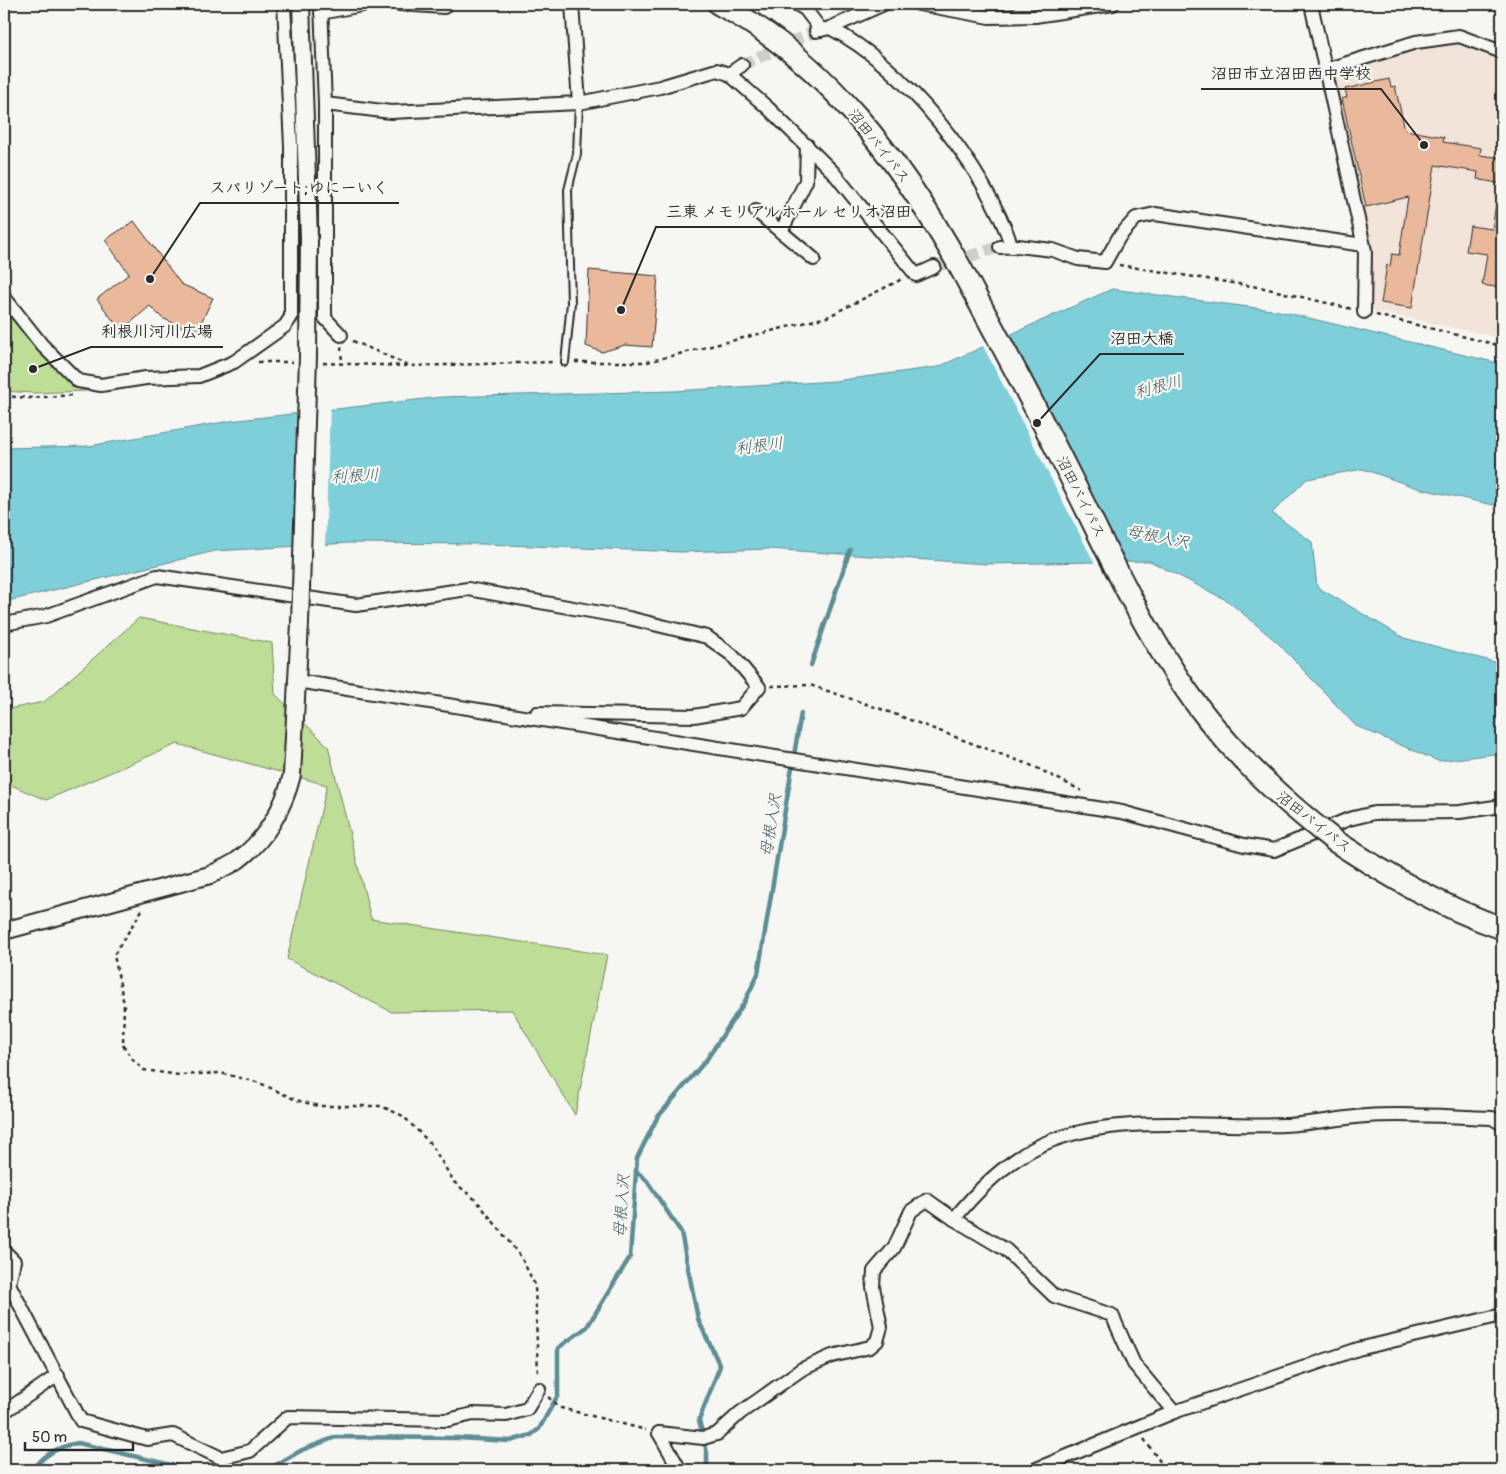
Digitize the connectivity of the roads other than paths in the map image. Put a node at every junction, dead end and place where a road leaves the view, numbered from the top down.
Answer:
1 (284, 4) edge
2 (301, 4) edge
3 (367, 4) edge
4 (398, 4) edge
5 (572, 4) edge
6 (719, 4) edge
7 (796, 4) edge
8 (884, 4) edge
9 (920, 4) edge
10 (1113, 4) edge
11 (1311, 4) edge
12 (444, 7) dead end
13 (321, 8) edge
14 (822, 29) junction
15 (1502, 52) edge
16 (742, 65) tunnel mouth
17 (1325, 70) junction
18 (729, 74) junction
19 (579, 103) junction
20 (325, 104) junction
21 (807, 144) junction
22 (756, 211) dead end
23 (781, 232) junction
24 (1363, 245) junction
25 (814, 259) dead end
26 (934, 267) tunnel mouth
27 (4, 297) edge
28 (1364, 312) road end
29 (340, 335) road end
30 (565, 362) road end
31 (4, 624) edge
32 (297, 681) junction
33 (500, 713) junction
34 (1502, 806) edge
35 (1502, 928) edge
36 (4, 931) edge
37 (1502, 1124) edge
38 (954, 1219) junction
39 (4, 1251) edge
40 (6, 1286) edge
41 (1502, 1314) edge
42 (58, 1375) junction
43 (539, 1389) road end
44 (4, 1412) edge
45 (1174, 1412) junction
46 (680, 1470) edge
47 (1034, 1470) edge

1 - 27 street
2 - 32 street, bridge
3 - 13 street
4 - 12 street
5 - 19 street
6 - 35 highway, 沼田バイパス, bridge
7 - 14 street
8 - 14 street
9 - 10 street
11 - 17 street
13 - 20 street
14 - 24 street
15 - 17 street
16 - 18 street
17 - 24 street
18 - 19 street
18 - 21 street
19 - 20 street
19 - 30 lane
20 - 29 street
21 - 23 street
21 - 26 street
22 - 23 street
23 - 25 street
24 - 28 street
31 - 33 street
32 - 33 street
32 - 36 street
33 - 34 street
37 - 38 street
38 - 45 street
38 - 46 street
39 - 40 street
40 - 42 street
41 - 45 street
42 - 43 street
42 - 44 street
45 - 47 street

